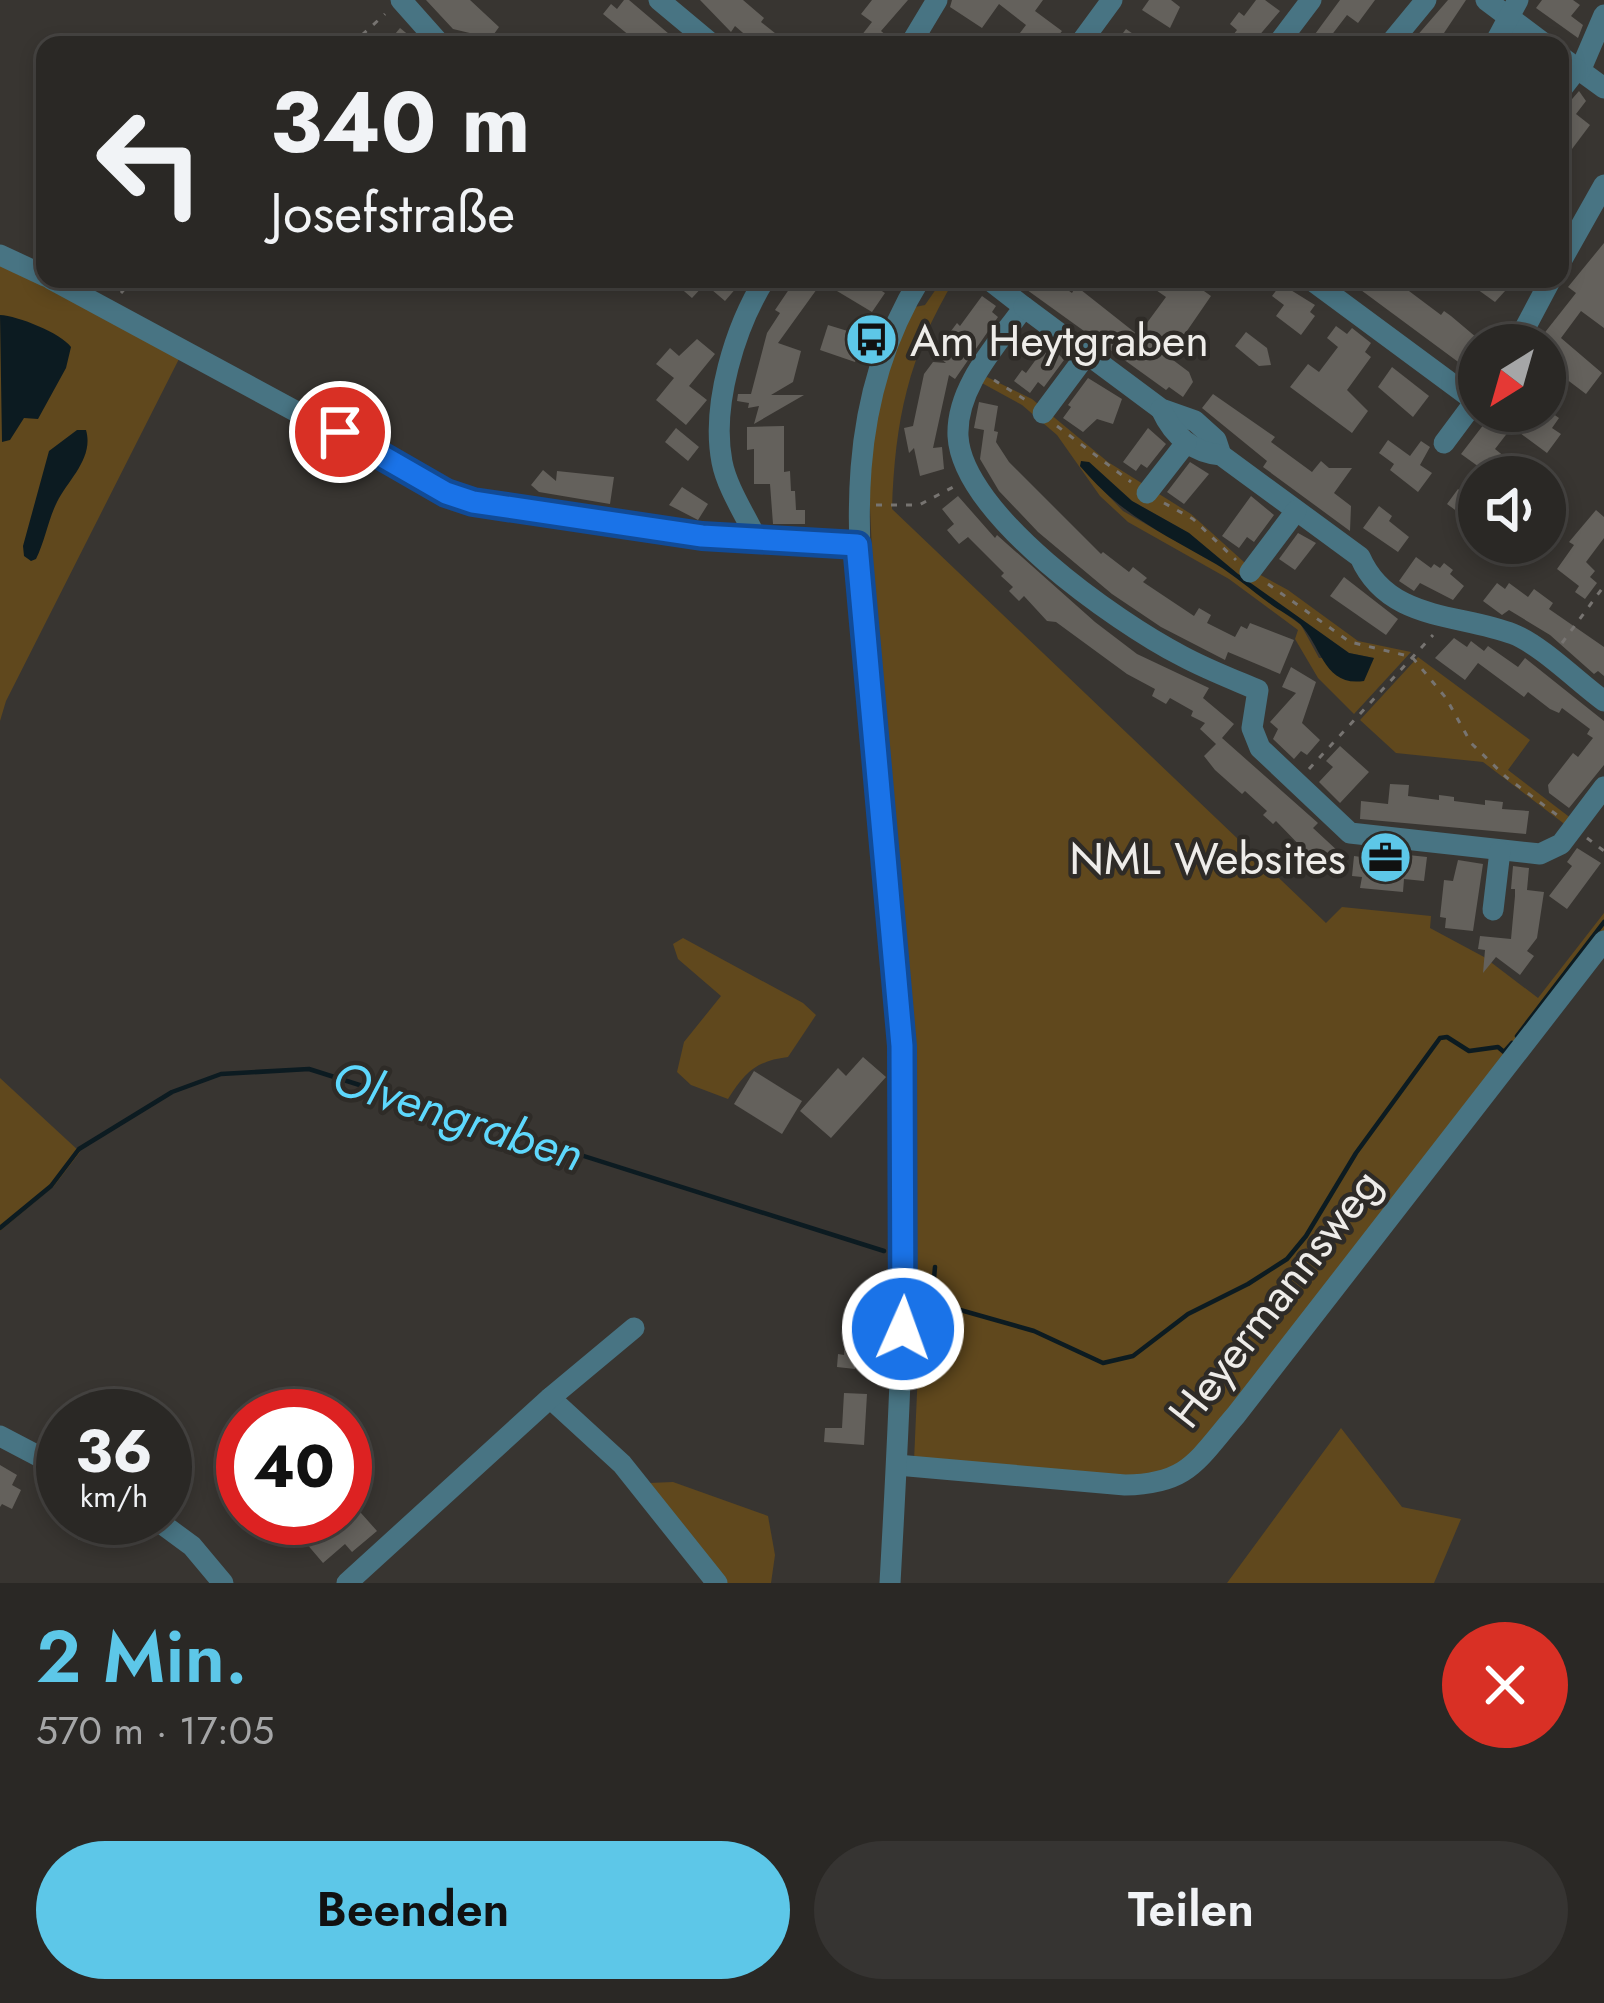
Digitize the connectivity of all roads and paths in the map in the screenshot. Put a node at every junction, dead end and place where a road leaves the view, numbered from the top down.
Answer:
1 (400, 0) edge
2 (658, 0) edge
3 (937, 0) edge
4 (1311, 0) edge
5 (1426, 0) edge
6 (1486, 0) edge
7 (1100, 4) edge
8 (1514, 9) edge
9 (1604, 15) edge
10 (361, 36) edge
11 (433, 36) edge
12 (701, 36) edge
13 (915, 36) edge
14 (1084, 36) edge
15 (1284, 36) edge
16 (1389, 36) edge
17 (1499, 36) edge
18 (1538, 36) edge
19 (1572, 65) edge
20 (1604, 88) edge
21 (1604, 185) edge
22 (1569, 247) edge
23 (0, 255) edge
24 (36, 272) edge
25 (68, 288) edge
26 (125, 288) edge
27 (759, 288) edge
28 (916, 288) edge
29 (1000, 288) edge
30 (1323, 288) edge
31 (1546, 288) edge
32 (1024, 307) junction
33 (108, 308) junction
34 (1527, 324) edge
35 (1088, 354) junction
36 (976, 375) junction
37 (1458, 384) edge
38 (1161, 410) junction
39 (1043, 413) junction
40 (1458, 424) edge
41 (1186, 443) junction
42 (1444, 443) dead end
43 (1221, 455) junction
44 (970, 480) junction
45 (1148, 493) junction
46 (856, 503) junction
47 (1296, 511) junction
48 (757, 540) junction
49 (857, 545) junction
50 (1250, 572) junction
51 (1604, 586) edge
52 (1446, 620) junction
53 (1412, 657) junction
54 (1549, 660) junction
55 (1604, 701) edge
56 (1295, 781) junction
57 (1604, 787) edge
58 (1574, 828) junction
59 (1500, 851) junction
60 (1604, 851) edge
61 (1493, 910) dead end
62 (1604, 940) edge
63 (634, 1328) dead end
64 (550, 1398) junction
65 (0, 1436) edge
66 (36, 1455) edge
67 (897, 1465) junction
68 (191, 1545) edge
69 (224, 1583) edge
70 (347, 1583) edge
71 (717, 1583) edge
72 (890, 1583) edge

1 - 10 path
1 - 11 street
2 - 12 street
3 - 13 street
4 - 15 street
5 - 16 street
6 - 8 street
7 - 14 street
8 - 17 street
8 - 18 street
9 - 19 street
19 - 20 street
21 - 22 street
23 - 24 street
25 - 33 street
26 - 33 path
27 - 48 street
28 - 46 street
29 - 32 street
30 - 37 street
31 - 34 street
32 - 35 street
32 - 36 street
33 - 48 street
35 - 38 street
35 - 39 street
36 - 39 path
36 - 44 street
38 - 41 street
38 - 43 street
39 - 45 path
40 - 42 street
41 - 43 street
41 - 45 street
43 - 47 street
44 - 46 path
44 - 56 street
45 - 50 path
46 - 49 street
47 - 50 street
47 - 52 street
48 - 49 street
49 - 67 street
50 - 53 path
51 - 54 path
52 - 53 path
52 - 54 street
53 - 56 path
53 - 58 path
54 - 55 street
56 - 59 street
57 - 58 street
58 - 59 street
58 - 60 path
59 - 61 street
62 - 67 street, Heyermannsweg
63 - 64 street
64 - 70 street
64 - 71 street
65 - 66 street
67 - 72 street
68 - 69 street

